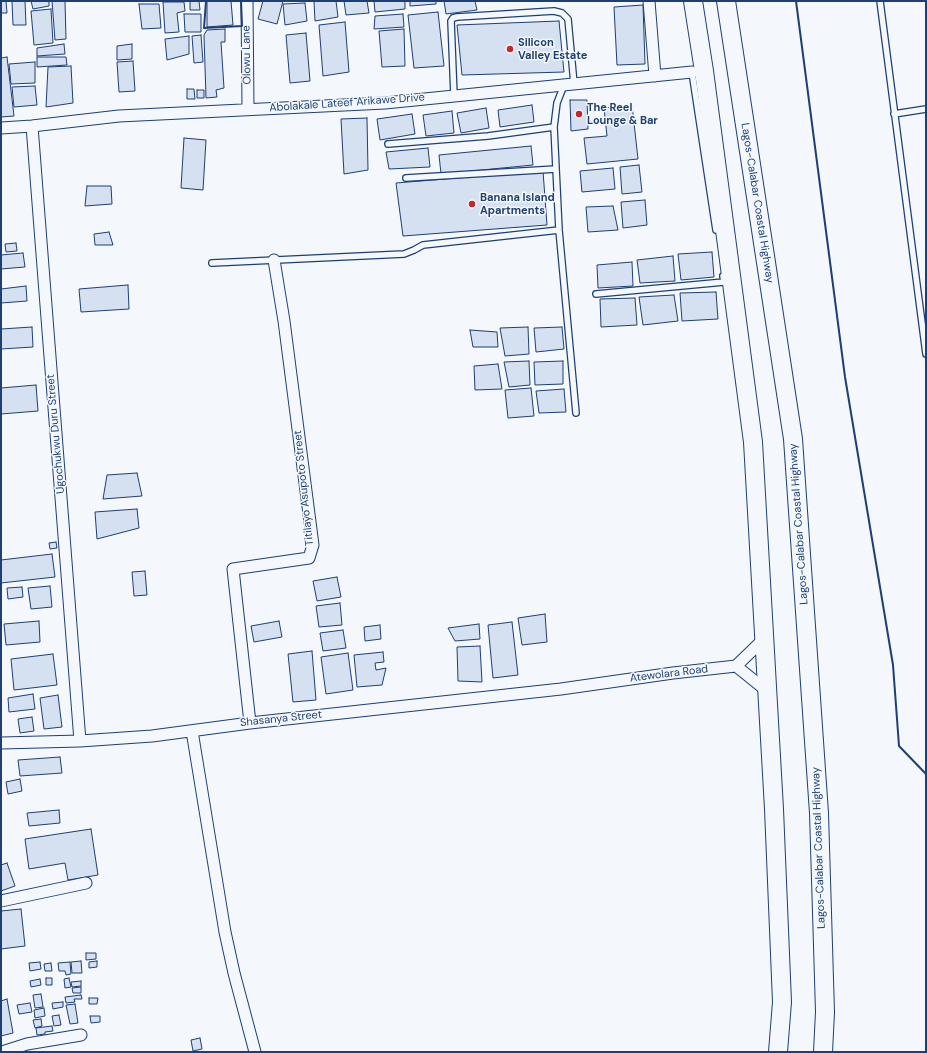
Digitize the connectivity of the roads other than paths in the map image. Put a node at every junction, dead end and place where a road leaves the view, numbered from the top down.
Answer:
1 (247, 1) edge
2 (649, 1) edge
3 (693, 1) edge
4 (726, 1) edge
5 (880, 1) edge
6 (692, 72) joint
7 (655, 76) junction
8 (569, 85) junction
9 (454, 96) junction
10 (248, 109) junction
11 (926, 109) edge
12 (894, 114) junction
13 (32, 126) junction
14 (554, 127) junction
15 (1, 128) edge
16 (388, 144) dead end
17 (556, 168) junction
18 (406, 178) dead end
19 (560, 230) junction
20 (717, 235) dead end
21 (274, 260) junction
22 (212, 262) dead end
23 (722, 267) dead end
24 (596, 294) dead end
25 (926, 354) edge
26 (576, 413) dead end
27 (764, 640) junction
28 (736, 666) junction
29 (561, 689) joint
30 (767, 691) junction
31 (250, 723) junction
32 (192, 730) junction
33 (80, 740) junction
34 (1, 743) edge
35 (86, 883) dead end
36 (1, 901) edge
37 (81, 1035) dead end
38 (2, 1052) edge
39 (255, 1052) edge
40 (778, 1052) edge
41 (823, 1052) edge

1 - 10 street, Olowu Lane
2 - 7 street
3 - 27 highway
4 - 41 highway, Lagos-Calabar Coastal Highway
5 - 12 lane
6 - 7 street, Abolakale Lateef Arikawe Drive
6 - 20 lane
7 - 8 street, Abolakale Lateef Arikawe Drive
8 - 9 street, Abolakale Lateef Arikawe Drive
8 - 9 lane
8 - 14 lane
9 - 10 street, Abolakale Lateef Arikawe Drive
10 - 13 street, Abolakale Lateef Arikawe Drive
11 - 12 lane
12 - 25 lane
13 - 15 street, Abolakale Lateef Arikawe Drive
13 - 33 street, Ugochukwu Duru Street
14 - 16 lane
14 - 17 lane
17 - 18 lane
17 - 19 lane
19 - 21 lane
19 - 26 lane
21 - 22 lane
21 - 31 street, Titilayo Asupoto Street
23 - 24 lane
27 - 28 street
27 - 30 highway
28 - 29 street, Atewolara Road
28 - 30 street
29 - 31 street, Shasanya Street
30 - 40 highway
31 - 32 street, Shasanya Street
32 - 33 street, Shasanya Street
32 - 39 street
33 - 34 street, Shasanya Street
35 - 36 street
37 - 38 street

